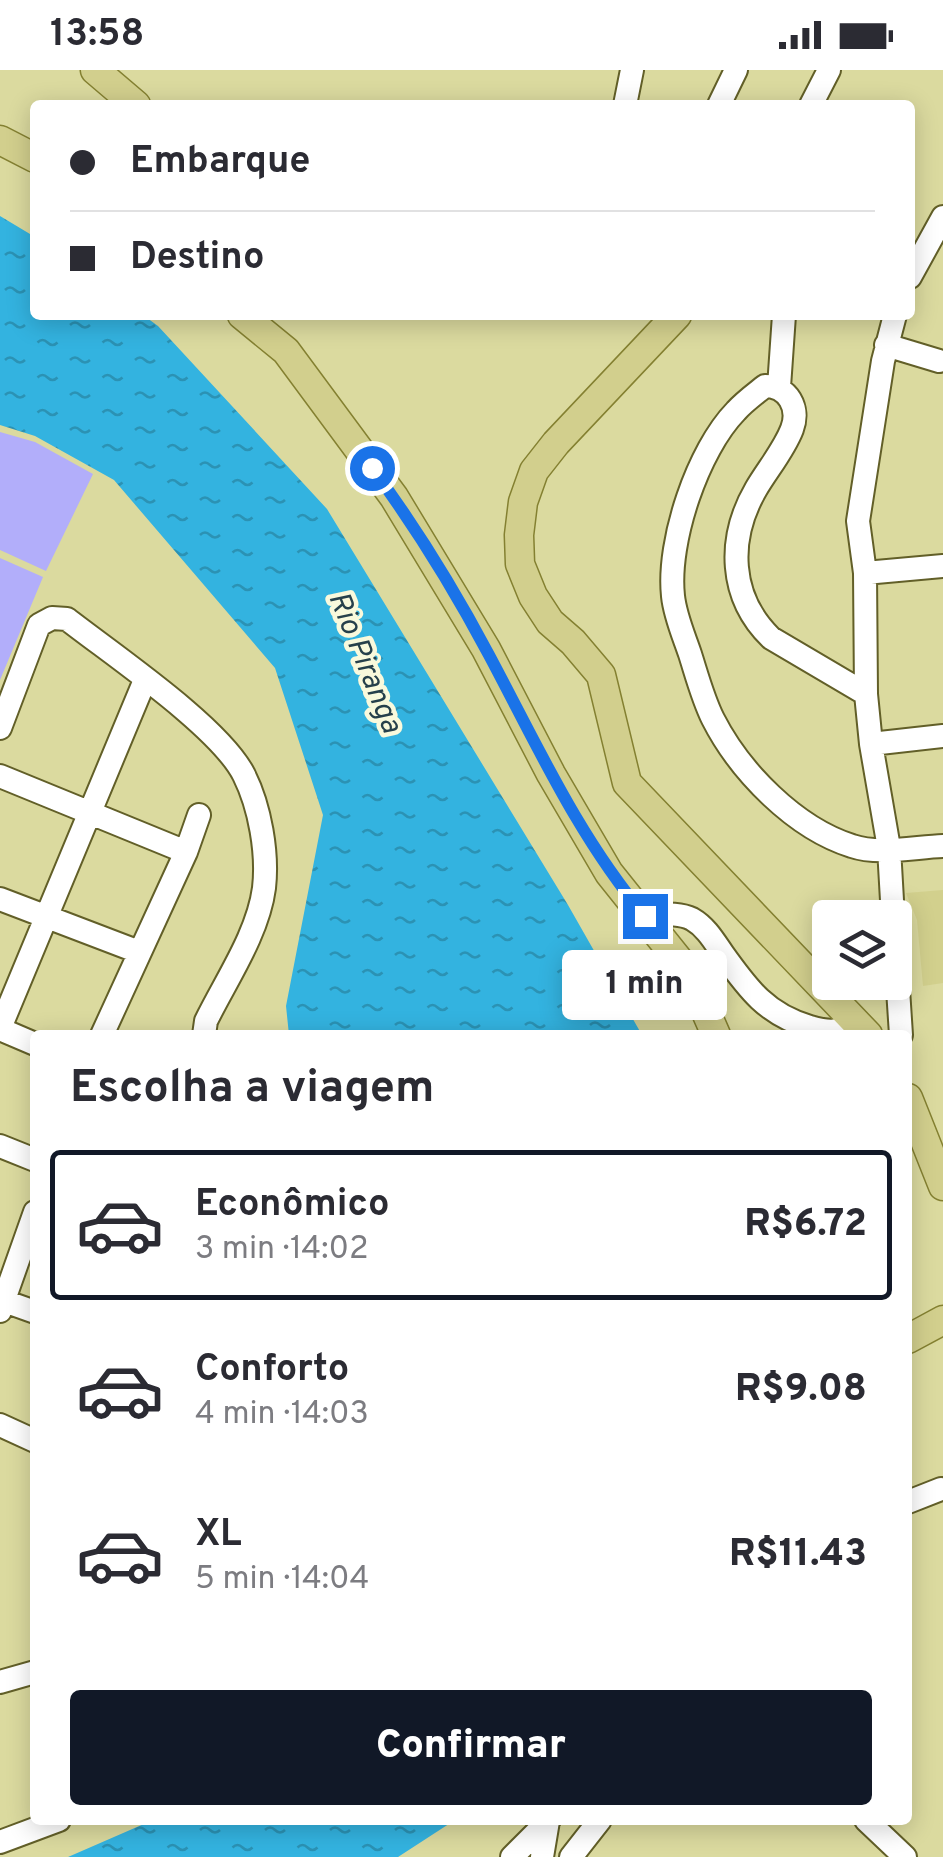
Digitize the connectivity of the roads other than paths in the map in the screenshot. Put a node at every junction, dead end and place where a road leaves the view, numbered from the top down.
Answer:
1 (95, 70) edge
2 (632, 70) edge
3 (736, 70) edge
4 (829, 70) edge
5 (130, 100) edge
6 (626, 100) edge
7 (721, 100) edge
8 (814, 100) edge
9 (0, 140) edge
10 (30, 155) edge
11 (943, 217) edge
12 (915, 267) edge
13 (248, 320) edge
14 (673, 320) edge
15 (784, 320) edge
16 (894, 320) edge
17 (886, 345) junction
18 (938, 360) dead end
19 (779, 387) junction
20 (943, 566) edge
21 (864, 574) junction
22 (144, 680) junction
23 (866, 694) junction
24 (0, 728) edge
25 (943, 736) edge
26 (871, 744) junction
27 (0, 776) edge
28 (90, 812) junction
29 (199, 815) dead end
30 (943, 846) edge
31 (889, 848) junction
32 (186, 852) junction
33 (0, 899) edge
34 (893, 900) edge
35 (46, 916) junction
36 (645, 916) junction
37 (138, 952) junction
38 (899, 1000) edge
39 (0, 1028) edge
40 (860, 1028) edge
41 (104, 1030) edge
42 (205, 1030) edge
43 (714, 1030) edge
44 (825, 1030) edge
45 (901, 1030) edge
46 (30, 1042) edge
47 (912, 1105) edge
48 (935, 1142) edge
49 (0, 1146) edge
50 (30, 1158) edge
51 (943, 1186) edge
52 (30, 1226) edge
53 (3, 1299) edge
54 (30, 1310) edge
55 (943, 1320) edge
56 (912, 1337) edge
57 (0, 1425) edge
58 (30, 1439) edge
59 (941, 1489) edge
60 (912, 1500) edge
61 (30, 1673) edge
62 (0, 1682) edge
63 (46, 1825) edge
64 (544, 1825) edge
65 (548, 1825) edge
66 (596, 1825) edge
67 (871, 1825) edge
68 (0, 1842) edge
69 (512, 1857) edge
70 (542, 1857) edge
71 (571, 1857) edge
72 (905, 1857) edge

1 - 5 main road
2 - 6 street
3 - 7 street
4 - 8 street
9 - 10 main road
11 - 12 street
13 - 36 main road
14 - 40 main road
15 - 19 street
16 - 17 street
17 - 18 street
17 - 21 street
19 - 23 street
19 - 31 street
20 - 21 street
21 - 23 street
22 - 24 street
22 - 28 street
22 - 42 street
23 - 26 street
25 - 26 street
26 - 31 street
27 - 28 street
28 - 32 street
28 - 35 street
29 - 32 street
30 - 31 street
31 - 34 street
32 - 37 street
33 - 35 street
35 - 37 street
35 - 39 street
36 - 43 main road
36 - 44 street
37 - 41 street
38 - 45 street
39 - 46 street
47 - 48 main road
48 - 51 main road
49 - 50 street
52 - 53 street
53 - 54 street
55 - 56 main road
57 - 58 street
59 - 60 street
61 - 62 street
63 - 68 street
64 - 69 street
65 - 70 street
66 - 71 street
67 - 72 street

